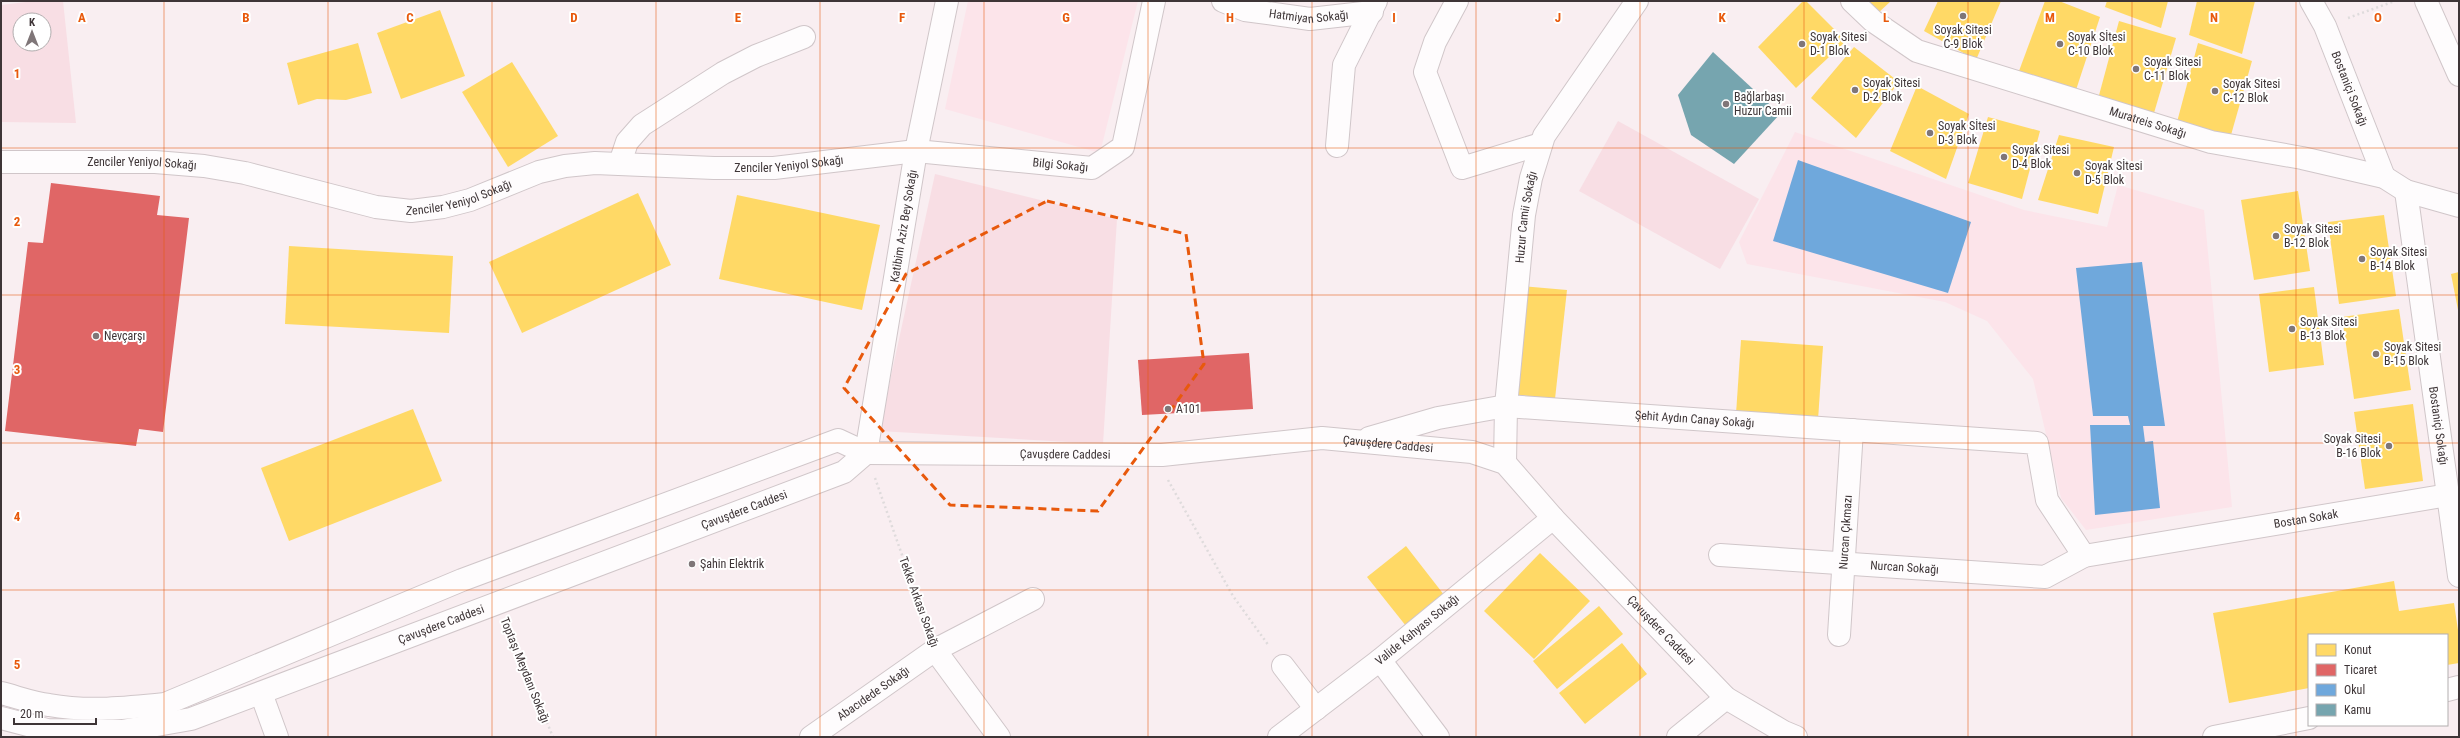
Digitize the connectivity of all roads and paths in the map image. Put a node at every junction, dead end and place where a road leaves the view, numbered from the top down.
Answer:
1 (947, 1) edge
2 (1154, 1) edge
3 (1223, 1) edge
4 (1457, 1) edge
5 (1637, 1) edge
6 (1852, 1) edge
7 (2311, 1) edge
8 (2395, 1) edge
9 (2426, 1) edge
10 (1374, 7) edge
11 (2325, 26) junction
12 (804, 37) dead end
13 (2459, 75) edge
14 (1541, 144) junction
15 (1337, 146) dead end
16 (916, 151) junction
17 (1, 162) edge
18 (620, 163) junction
19 (2384, 177) junction
20 (2406, 191) junction
21 (2459, 206) edge
22 (1506, 406) junction
23 (1852, 430) junction
24 (1356, 441) junction
25 (866, 453) junction
26 (1162, 455) junction
27 (1505, 463) junction
28 (2448, 495) junction
29 (1553, 518) junction
30 (1720, 555) dead end
31 (2084, 556) junction
32 (1844, 563) junction
33 (487, 570) junction
34 (2459, 576) edge
35 (1033, 599) dead end
36 (497, 603) junction
37 (1839, 635) dead end
38 (935, 650) junction
39 (1380, 660) junction
40 (1283, 666) joint
41 (2459, 687) edge
42 (2448, 690) edge
43 (1, 693) edge
44 (261, 693) junction
45 (1726, 698) junction
46 (48, 705) junction
47 (1316, 709) junction
48 (1, 718) edge
49 (2308, 718) edge
50 (47, 734) edge
51 (277, 737) edge
52 (553, 737) edge
53 (811, 737) edge
54 (999, 737) edge
55 (1279, 737) edge
56 (1438, 737) edge
57 (1678, 737) edge
58 (1796, 737) edge
59 (2214, 737) edge

1 - 16 street, Katibim Aziz Bey Sokağı
2 - 16 street, Bilgi Sokağı
3 - 10 street, Hatmiyan Sokağı
4 - 14 street
5 - 14 street, Huzur Camii Sokağı
6 - 19 street, Muratreis Sokağı
7 - 11 street, Bostaniçi Sokağı
8 - 11 path
9 - 13 street
10 - 15 street, Hatmiyan Sokağı
11 - 19 street, Bostaniçi Sokağı
12 - 18 street
14 - 22 street, Huzur Camii Sokağı
16 - 18 street, Zenciler Yeniyol Sokağı
16 - 25 street, Katibim Aziz Bey Sokağı
17 - 18 street, Zenciler Yeniyol Sokağı
19 - 20 street, Muratreis Sokağı
20 - 21 street, Muratreis Sokağı
20 - 28 street, Bostaniçi Sokağı
22 - 23 street, Şehit Aydın Canay Sokağı
22 - 24 street, Şehit Aydın Canay Sokağı
22 - 27 street, Huzur Camii Sokağı
23 - 31 street, Şehit Aydın Canay Sokağı
23 - 32 street, Nurcan Çıkmazı
24 - 26 street, Çavuşdere Caddesi
24 - 27 street, Çavuşdere Caddesi
25 - 26 street, Çavuşdere Caddesi
25 - 33 street, Çavuşdere Caddesi
25 - 36 street, Çavuşdere Caddesi
25 - 38 path, Tekke Arkası Sokağı
26 - 40 path
27 - 29 street, Çavuşdere Caddesi
28 - 31 street, Bostan Sokak
28 - 34 street
29 - 39 street, Valide Kahyası Sokağı
29 - 45 street, Çavuşdere Caddesi
30 - 32 street, Nurcan Sokağı
31 - 32 street, Nurcan Sokağı
32 - 37 street, Nurcan Çıkmazı
33 - 36 street
33 - 46 street, Çavuşdere Caddesi
35 - 38 street, Abacıdede Sokağı
36 - 44 street, Çavuşdere Caddesi
36 - 52 path, Toptaşı Meydanı Sokağı
38 - 53 street, Abacıdede Sokağı
38 - 54 street, Tekke Arkası Sokağı
39 - 47 street, Valide Kahyası Sokağı
39 - 56 street
40 - 47 street
41 - 42 street
43 - 46 street, Çavuşdere Caddesi
44 - 50 street, Çavuşdere Caddesi
44 - 51 street
45 - 57 street
45 - 58 street, Çavuşdere Caddesi
46 - 50 street
47 - 55 street, Valide Kahyası Sokağı
48 - 50 street, Çavuşdere Caddesi
49 - 59 street

